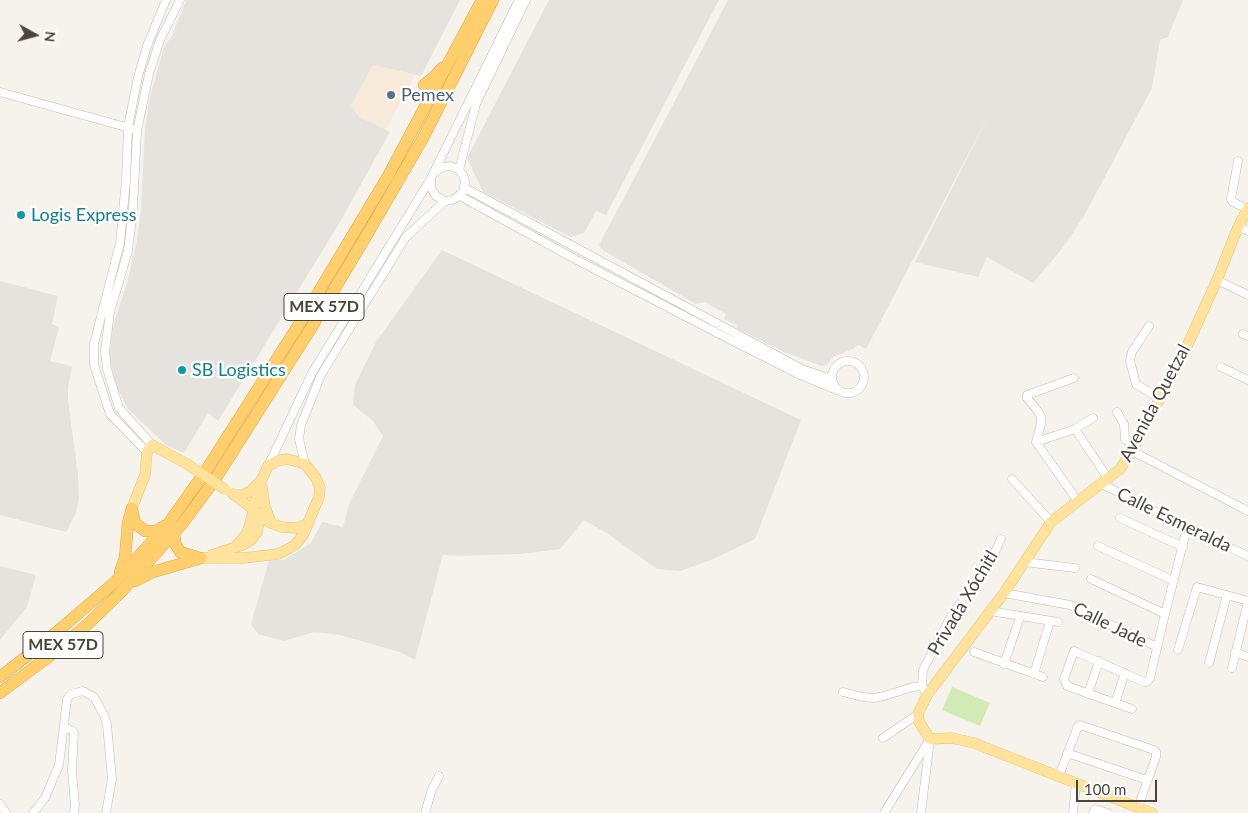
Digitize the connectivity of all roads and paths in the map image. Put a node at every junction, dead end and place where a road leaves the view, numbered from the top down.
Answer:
1 (166, 0) edge
2 (180, 0) edge
3 (482, 0) edge
4 (493, 0) edge
5 (519, 0) edge
6 (526, 0) edge
7 (472, 20) junction
8 (424, 85) dead end
9 (0, 92) edge
10 (128, 127) junction
11 (137, 131) junction
12 (398, 139) dead end
13 (1238, 161) dead end
14 (459, 170) junction
15 (388, 176) junction
16 (433, 176) junction
17 (465, 188) junction
18 (460, 196) junction
19 (445, 201) junction
20 (1247, 208) edge
21 (1238, 227) junction
22 (1248, 231) edge
23 (1218, 280) junction
24 (1248, 295) edge
25 (1148, 326) dead end
26 (1221, 367) dead end
27 (1074, 378) dead end
28 (832, 380) junction
29 (1248, 380) edge
30 (837, 390) junction
31 (1160, 399) junction
32 (1117, 412) dead end
33 (1093, 418) dead end
34 (1075, 429) junction
35 (1036, 442) junction
36 (1134, 447) junction
37 (149, 448) junction
38 (305, 464) junction
39 (268, 466) junction
40 (262, 479) junction
41 (1012, 479) dead end
42 (1103, 480) junction
43 (230, 492) junction
44 (1077, 500) junction
45 (132, 508) junction
46 (1248, 511) edge
47 (257, 513) junction
48 (1120, 518) dead end
49 (1051, 522) junction
50 (271, 523) junction
51 (308, 524) junction
52 (171, 528) junction
53 (1188, 528) junction
54 (1001, 539) dead end
55 (1098, 546) dead end
56 (1182, 547) junction
57 (1248, 556) edge
58 (201, 558) junction
59 (1024, 562) junction
60 (1075, 568) dead end
61 (1091, 579) dead end
62 (1174, 581) junction
63 (118, 587) junction
64 (1004, 593) junction
65 (1227, 595) junction
66 (1248, 601) edge
67 (990, 611) junction
68 (1165, 614) junction
69 (1020, 617) junction
70 (1157, 647) junction
71 (1178, 650) dead end
72 (974, 652) dead end
73 (1235, 652) junction
74 (1248, 657) edge
75 (1099, 661) junction
76 (1209, 663) dead end
77 (1004, 664) junction
78 (1232, 668) dead end
79 (1124, 673) junction
80 (1034, 674) junction
81 (0, 677) edge
82 (1043, 677) dead end
83 (925, 691) junction
84 (843, 692) dead end
85 (0, 693) edge
86 (1088, 694) junction
87 (1115, 704) junction
88 (1132, 709) dead end
89 (918, 714) junction
90 (65, 728) junction
91 (883, 738) dead end
92 (930, 739) junction
93 (1067, 753) junction
94 (439, 776) dead end
95 (1059, 776) junction
96 (1147, 780) junction
97 (1076, 783) junction
98 (1116, 798) junction
99 (0, 804) edge
100 (1138, 807) junction
101 (6, 813) edge
102 (33, 813) edge
103 (74, 813) edge
104 (106, 813) edge
105 (425, 813) edge
106 (884, 813) edge
107 (922, 813) edge
108 (1073, 813) edge
109 (1093, 813) edge
110 (1109, 813) edge
111 (1152, 813) edge

1 - 10 street
2 - 11 street
3 - 7 highway, MEX 57D
4 - 52 highway, MEX 57D
5 - 16 street
6 - 14 street
7 - 8 highway
7 - 15 highway, MEX 57D
9 - 10 street
10 - 11 street
10 - 37 street
11 - 37 street
12 - 15 highway
13 - 20 street
14 - 16 street
14 - 17 street
15 - 52 highway, MEX 57D
16 - 19 street
16 - 39 street
17 - 18 street
17 - 28 street
18 - 19 street
18 - 30 street
19 - 38 street
20 - 21 main road, Avenida Quetzal
21 - 22 street
21 - 23 main road, Avenida Quetzal
23 - 24 street
23 - 31 main road, Avenida Quetzal
25 - 31 street
26 - 29 street
27 - 35 street
28 - 30 street
28 - 30 street
31 - 36 main road, Avenida Quetzal
32 - 36 street
33 - 34 street
34 - 35 street
34 - 42 street
35 - 44 street
36 - 42 main road, Avenida Quetzal
36 - 46 street
37 - 43 main road, bridge
37 - 45 main road
38 - 39 main road
38 - 51 main road
39 - 40 main road
40 - 43 main road
40 - 47 main road
40 - 50 main road
41 - 49 street
42 - 44 main road, Avenida Quetzal
42 - 53 street, Calle Esmeralda
43 - 47 main road
44 - 49 main road, Avenida Quetzal
45 - 52 highway
45 - 63 highway
47 - 50 main road
47 - 58 main road
48 - 56 street
49 - 59 main road, Avenida Quetzal
50 - 51 main road
51 - 58 main road
52 - 58 highway
52 - 63 highway, MEX 57D
53 - 56 street
53 - 57 street, Calle Esmeralda
54 - 83 street, Privada Xóchitl
55 - 62 street
56 - 62 street
58 - 63 highway
59 - 60 street
59 - 64 main road, Avenida Quetzal
61 - 68 street
62 - 68 street
63 - 81 highway, MEX 57D
63 - 85 highway, MEX 57D
64 - 67 main road, Avenida Quetzal
64 - 70 street, Calle Jade
65 - 66 street
65 - 71 street
65 - 76 street
66 - 73 street
67 - 69 street
67 - 83 main road, Avenida Quetzal
68 - 70 street
69 - 77 street
69 - 80 street
70 - 79 street
72 - 77 street
73 - 74 street
73 - 78 street
75 - 79 street
75 - 86 street
75 - 86 street
77 - 80 street
79 - 87 street
80 - 82 street
83 - 84 street
83 - 89 main road, Avenida Quetzal
86 - 87 street
87 - 88 street
89 - 91 street
89 - 92 main road
90 - 102 street
90 - 103 street
90 - 104 street
92 - 95 main road
92 - 106 street
92 - 107 street
93 - 95 street
93 - 96 street
93 - 96 street
94 - 105 street
95 - 97 main road
96 - 100 street
97 - 98 main road
97 - 108 street
98 - 100 main road
98 - 110 street
99 - 101 street
100 - 111 main road
109 - 110 street

